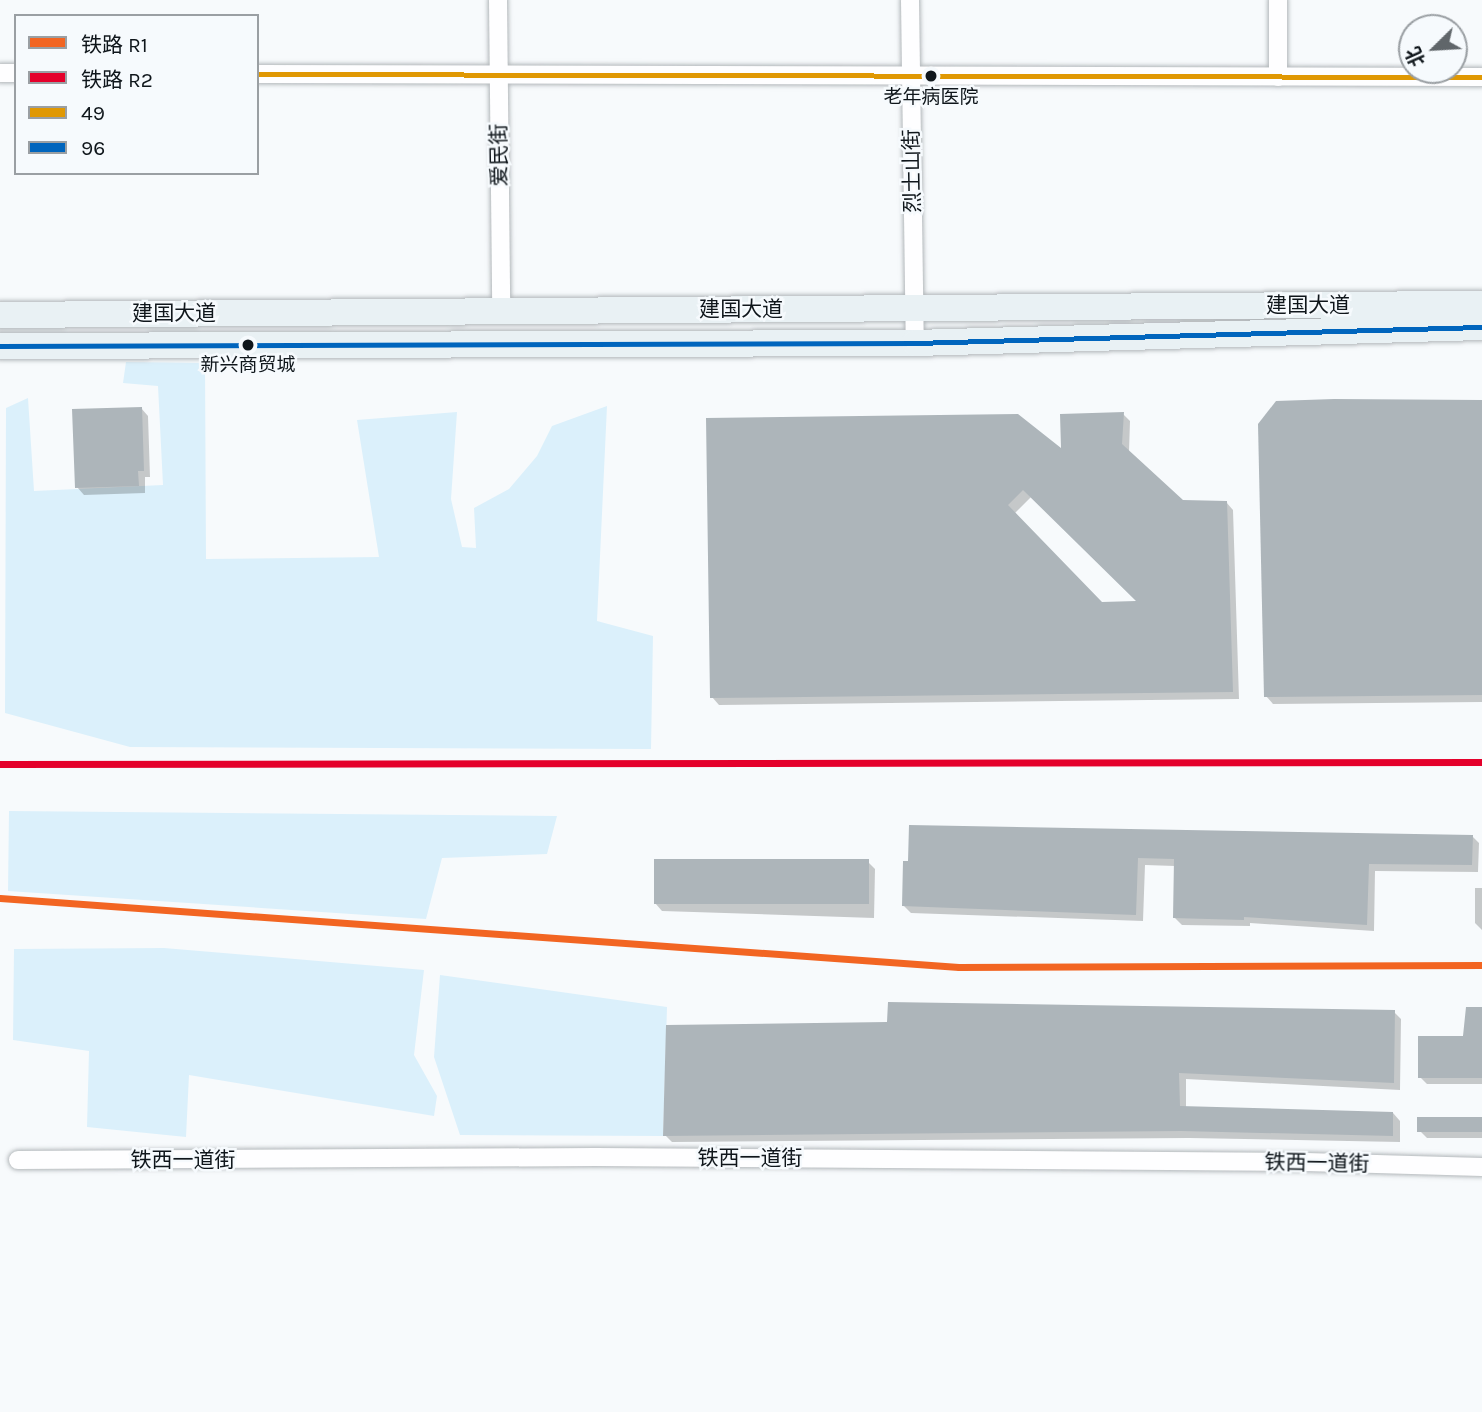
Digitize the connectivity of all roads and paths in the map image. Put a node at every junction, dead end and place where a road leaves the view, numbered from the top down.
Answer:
1 (498, 0) edge
2 (910, 0) edge
3 (1278, 0) edge
4 (259, 74) edge
5 (499, 76) junction
6 (1278, 77) junction
7 (1482, 77) edge
8 (911, 78) junction
9 (1482, 304) edge
10 (913, 307) junction
11 (501, 310) junction
12 (0, 315) edge
13 (1482, 327) edge
14 (915, 343) junction
15 (0, 346) edge
16 (18, 1160) dead end
17 (1482, 1167) edge

1 - 5 street, 爱民街
2 - 8 street, 烈士山街
3 - 6 street
4 - 5 street
5 - 8 street
5 - 11 street, 爱民街
6 - 7 street
6 - 8 street
8 - 10 street, 烈士山街
9 - 10 highway, 建国大道
10 - 11 highway, 建国大道
10 - 14 street, 烈士山街
11 - 12 highway, 建国大道
13 - 14 highway, 建国大道
14 - 15 highway, 建国大道
16 - 17 street, 铁西一道街

